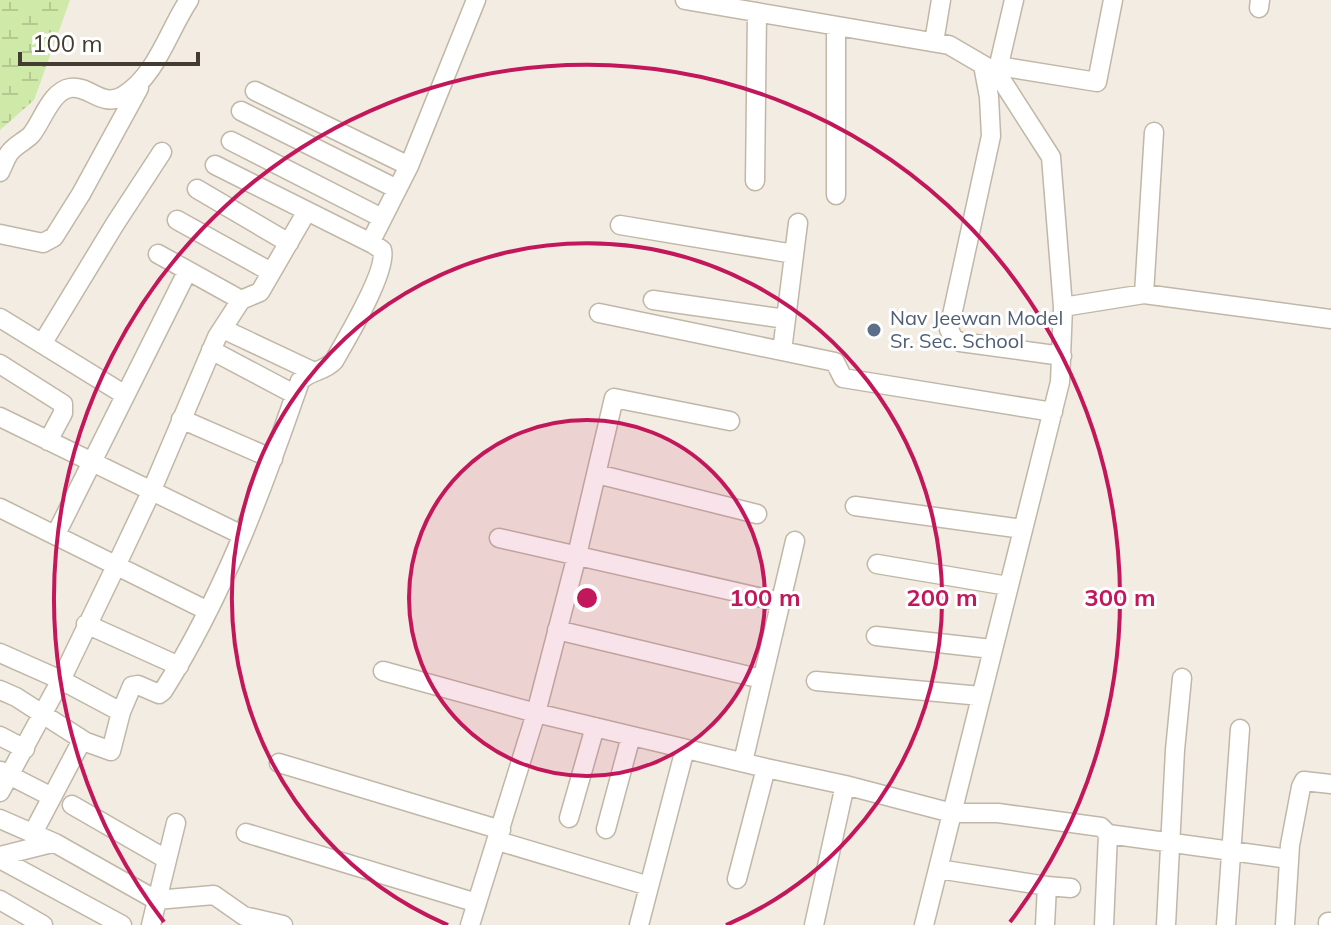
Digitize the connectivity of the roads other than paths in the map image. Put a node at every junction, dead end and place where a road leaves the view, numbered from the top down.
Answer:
1 (189, 0) edge
2 (476, 0) edge
3 (685, 0) edge
4 (941, 0) edge
5 (1014, 0) edge
6 (1113, 0) edge
7 (757, 12) junction
8 (836, 26) junction
9 (934, 42) junction
10 (993, 68) junction
11 (148, 71) junction
12 (255, 91) dead end
13 (241, 111) dead end
14 (1154, 132) dead end
15 (231, 141) dead end
16 (162, 152) dead end
17 (215, 165) dead end
18 (409, 166) junction
19 (0, 172) edge
20 (755, 181) dead end
21 (197, 189) dead end
22 (397, 189) junction
23 (836, 195) dead end
24 (307, 211) junction
25 (382, 218) junction
26 (177, 220) dead end
27 (798, 223) dead end
28 (620, 225) dead end
29 (0, 234) edge
30 (289, 243) junction
31 (373, 244) junction
32 (158, 254) dead end
33 (794, 254) junction
34 (187, 272) junction
35 (271, 272) junction
36 (1144, 294) junction
37 (241, 300) junction
38 (653, 300) dead end
39 (1063, 307) junction
40 (599, 313) dead end
41 (0, 318) edge
42 (786, 319) junction
43 (1331, 319) edge
44 (223, 329) junction
45 (42, 344) junction
46 (211, 350) junction
47 (782, 351) junction
48 (1062, 356) junction
49 (0, 364) edge
50 (312, 371) junction
51 (294, 394) junction
52 (125, 395) junction
53 (1053, 412) junction
54 (0, 417) edge
55 (181, 419) junction
56 (730, 421) dead end
57 (48, 441) junction
58 (273, 459) junction
59 (91, 464) junction
60 (597, 474) junction
61 (151, 492) junction
62 (855, 506) dead end
63 (0, 508) edge
64 (757, 514) dead end
65 (1023, 529) junction
66 (56, 534) junction
67 (242, 535) junction
68 (499, 538) dead end
69 (795, 541) dead end
70 (577, 555) junction
71 (877, 564) dead end
72 (116, 566) junction
73 (1008, 586) junction
74 (780, 602) junction
75 (208, 611) junction
76 (86, 624) junction
77 (557, 630) junction
78 (876, 636) dead end
79 (992, 649) junction
80 (0, 653) edge
81 (179, 666) junction
82 (383, 671) dead end
83 (1182, 678) dead end
84 (762, 679) junction
85 (61, 680) junction
86 (816, 681) dead end
87 (0, 690) edge
88 (981, 696) junction
89 (121, 712) junction
90 (43, 713) junction
91 (536, 713) junction
92 (595, 727) junction
93 (1240, 729) dead end
94 (0, 736) edge
95 (631, 736) junction
96 (86, 742) junction
97 (25, 749) junction
98 (685, 749) junction
99 (743, 762) junction
100 (279, 763) dead end
101 (766, 768) junction
102 (3, 779) edge
103 (1331, 784) edge
104 (845, 785) junction
105 (52, 797) junction
106 (72, 805) dead end
107 (952, 813) junction
108 (569, 818) dead end
109 (0, 819) edge
110 (176, 823) dead end
111 (606, 829) dead end
112 (33, 833) junction
113 (246, 833) dead end
114 (1108, 834) junction
115 (499, 835) junction
116 (1170, 842) junction
117 (55, 843) junction
118 (1230, 852) junction
119 (0, 857) edge
120 (166, 859) junction
121 (1289, 859) junction
122 (938, 869) junction
123 (737, 879) dead end
124 (649, 886) junction
125 (1047, 886) junction
126 (1071, 888) dead end
127 (0, 900) edge
128 (156, 900) junction
129 (477, 903) junction
130 (43, 925) edge
131 (122, 925) edge
132 (151, 925) edge
133 (283, 925) edge
134 (470, 925) edge
135 (639, 925) edge
136 (814, 925) edge
137 (924, 925) edge
138 (1045, 925) edge
139 (1104, 925) edge
140 (1166, 925) edge
141 (1226, 925) edge
142 (1285, 925) edge

1 - 11 street
2 - 18 street
3 - 7 street
4 - 9 street
5 - 10 street
6 - 10 street
7 - 8 street
7 - 20 street
8 - 9 street
8 - 23 street
9 - 10 street
10 - 39 street
10 - 48 street
11 - 19 street
11 - 29 street
12 - 18 street
13 - 22 street
14 - 36 street
15 - 25 street
16 - 45 street
17 - 24 street
18 - 22 street
21 - 30 street
22 - 25 street
24 - 30 street
24 - 31 street
25 - 31 street
26 - 35 street
27 - 33 street
28 - 33 street
30 - 35 street
31 - 50 street
32 - 34 street
33 - 42 street
34 - 37 street
34 - 52 street
35 - 37 street
36 - 39 street
36 - 43 street
37 - 44 street
38 - 42 street
39 - 48 street
40 - 47 street
41 - 45 street
42 - 47 street
44 - 46 street
44 - 50 street
45 - 52 street
46 - 51 street
46 - 55 street
47 - 53 street
48 - 53 street
49 - 57 street
50 - 51 street
51 - 58 street
52 - 59 street
53 - 65 street
54 - 57 street
55 - 58 street
55 - 61 street
56 - 60 street
57 - 59 street
58 - 67 street
59 - 61 street
59 - 66 street
60 - 64 street
60 - 70 street
61 - 67 street
61 - 72 street
62 - 65 street
63 - 66 street
65 - 73 street
66 - 72 street
67 - 75 street
68 - 70 street
69 - 74 street
70 - 74 street
70 - 77 street
71 - 73 street
72 - 75 street
72 - 76 street
73 - 79 street
74 - 84 street
75 - 81 street
76 - 81 street
76 - 85 street
77 - 84 street
77 - 91 street
78 - 79 street
79 - 88 street
80 - 85 street
81 - 89 street
82 - 91 street
83 - 116 street
84 - 99 street
85 - 89 street
85 - 90 street
86 - 88 street
87 - 90 street
88 - 107 street
89 - 96 street
90 - 96 street
90 - 97 street
91 - 92 street
91 - 115 street
92 - 95 street
92 - 108 street
93 - 118 street
94 - 97 street
95 - 98 street
95 - 111 street
96 - 105 street
97 - 102 street
98 - 99 street
98 - 124 street
99 - 101 street
100 - 115 street
101 - 104 street
101 - 123 street
102 - 105 street
103 - 121 street
104 - 107 street
104 - 136 street
105 - 112 street
106 - 120 street
107 - 114 street
107 - 122 street
109 - 112 street
110 - 120 street
112 - 117 street
113 - 129 street
114 - 116 street
114 - 139 street
115 - 124 street
115 - 129 street
116 - 118 street
116 - 140 street
117 - 119 street
117 - 128 street
118 - 121 street
118 - 141 street
119 - 131 street
120 - 128 street
121 - 142 street
122 - 125 street
122 - 137 street
124 - 135 street
125 - 126 street
125 - 138 street
127 - 130 street
128 - 132 street
128 - 133 street
129 - 134 street

